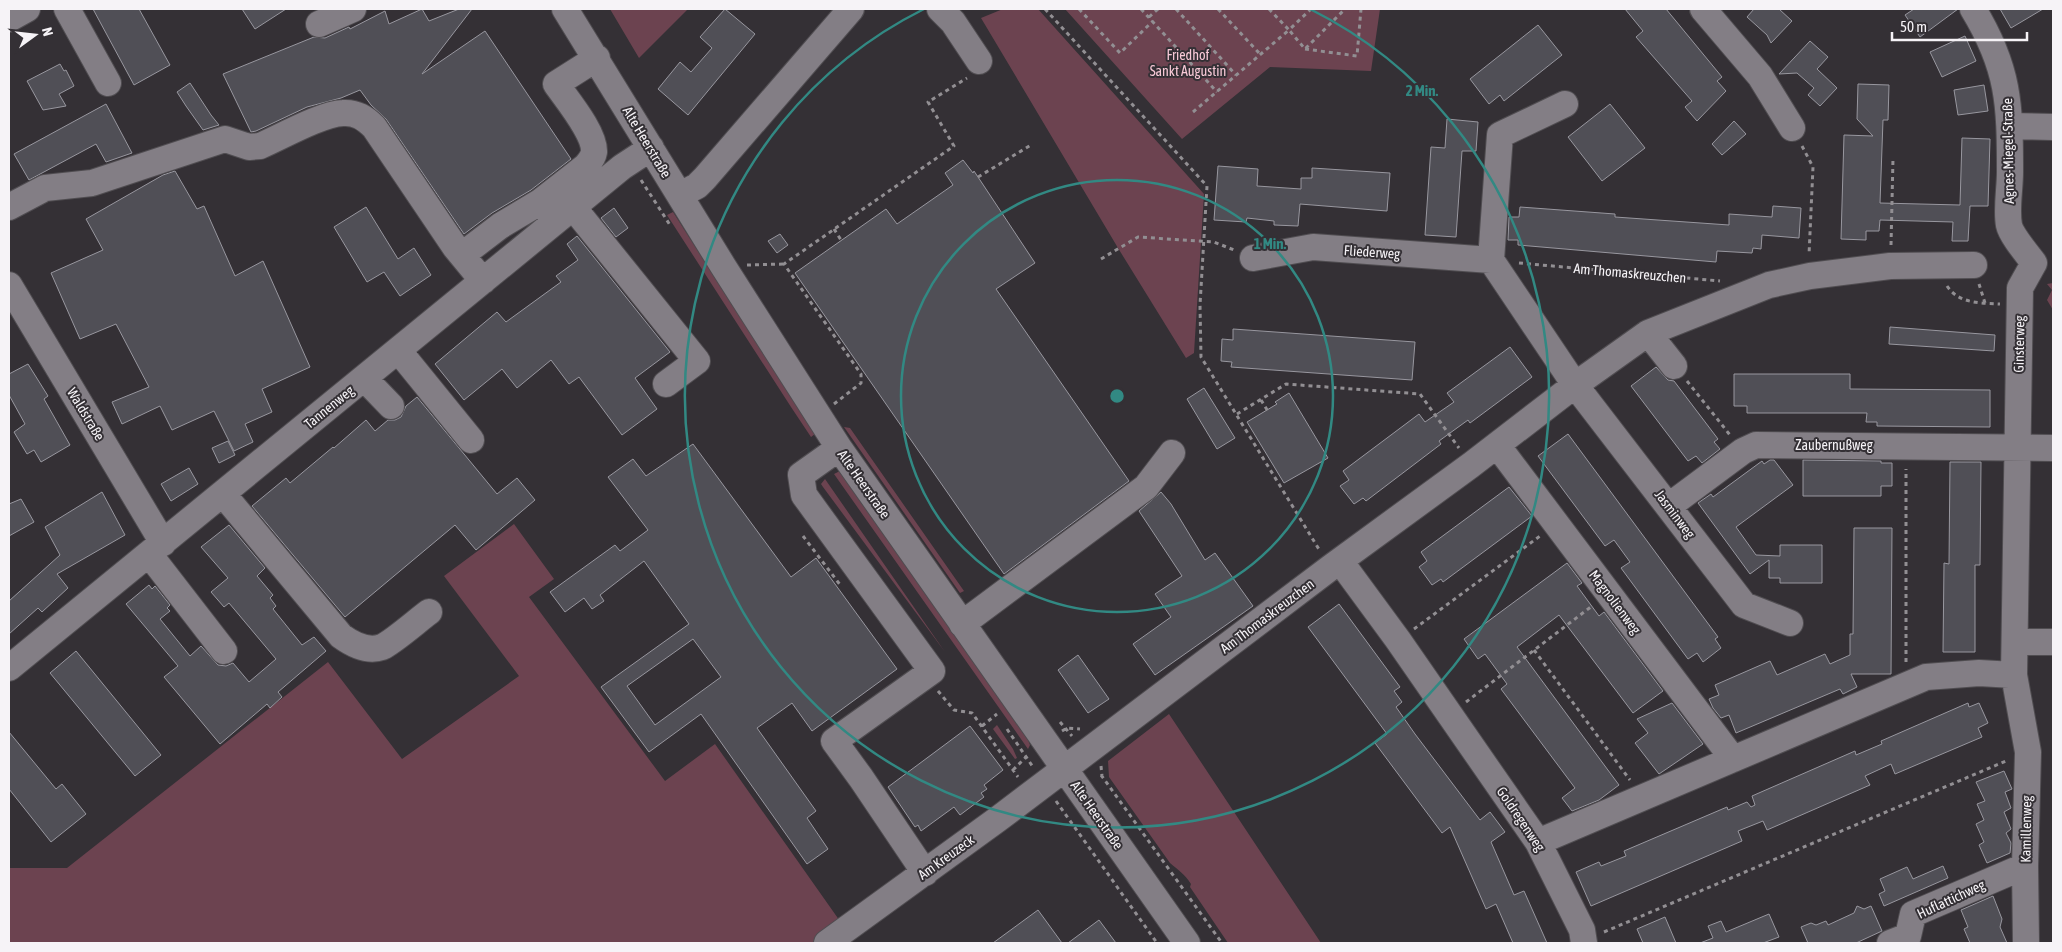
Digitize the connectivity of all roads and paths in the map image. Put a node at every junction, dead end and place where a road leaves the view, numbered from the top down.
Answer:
1 (28, 9) edge
2 (67, 9) edge
3 (353, 9) edge
4 (565, 9) edge
5 (838, 9) edge
6 (851, 9) edge
7 (940, 9) edge
8 (1045, 9) edge
9 (1079, 9) edge
10 (1141, 9) edge
11 (1158, 9) edge
12 (1176, 9) edge
13 (1218, 9) edge
14 (1269, 9) edge
15 (1310, 9) edge
16 (1345, 9) edge
17 (1361, 9) edge
18 (1703, 9) edge
19 (1973, 9) edge
20 (1149, 17) junction
21 (9, 19) edge
22 (1154, 22) junction
23 (319, 24) dead end
24 (1289, 30) junction
25 (1305, 49) junction
26 (1260, 54) junction
27 (597, 58) junction
28 (973, 69) joint
29 (1236, 75) junction
30 (108, 83) dead end
31 (1217, 92) junction
32 (1565, 104) dead end
33 (1193, 112) dead end
34 (2010, 126) junction
35 (2053, 127) edge
36 (1792, 128) joint
37 (1031, 145) dead end
38 (652, 148) junction
39 (1893, 158) dead end
40 (978, 177) dead end
41 (680, 195) junction
42 (9, 207) edge
43 (556, 210) junction
44 (834, 229) junction
45 (841, 240) dead end
46 (1205, 242) junction
47 (462, 255) junction
48 (1253, 258) joint
49 (1101, 259) dead end
50 (1491, 260) junction
51 (784, 264) junction
52 (2044, 264) edge
53 (1974, 265) dead end
54 (723, 266) junction
55 (1890, 266) junction
56 (1810, 276) junction
57 (483, 281) junction
58 (1725, 281) dead end
59 (9, 285) edge
60 (1648, 333) junction
61 (398, 350) junction
62 (1674, 366) joint
63 (364, 378) junction
64 (666, 384) dead end
65 (1575, 385) junction
66 (1261, 400) junction
67 (391, 406) dead end
68 (1268, 413) dead end
69 (1237, 414) junction
70 (818, 415) junction
71 (471, 440) dead end
72 (1497, 445) junction
73 (1906, 446) junction
74 (839, 448) junction
75 (2018, 448) junction
76 (2053, 448) edge
77 (1743, 451) junction
78 (1172, 453) dead end
79 (1471, 465) junction
80 (223, 494) junction
81 (1670, 506) junction
82 (1556, 524) junction
83 (156, 549) junction
84 (1335, 564) junction
85 (1609, 594) junction
86 (429, 612) dead end
87 (1790, 623) dead end
88 (962, 624) junction
89 (1398, 640) junction
90 (2015, 642) junction
91 (2053, 642) edge
92 (1534, 650) junction
93 (224, 651) dead end
94 (9, 668) edge
95 (2014, 675) junction
96 (1906, 685) junction
97 (997, 714) dead end
98 (1449, 714) junction
99 (2020, 716) joint
100 (982, 726) dead end
101 (2028, 752) junction
102 (1026, 756) dead end
103 (1733, 759) junction
104 (1064, 768) junction
105 (1013, 770) dead end
106 (1102, 776) dead end
107 (1643, 797) junction
108 (1057, 802) dead end
109 (1538, 842) junction
110 (2025, 866) junction
111 (925, 873) junction
112 (1583, 938) edge
113 (827, 943) edge
114 (1157, 943) edge
115 (1187, 943) edge
116 (1222, 943) edge
117 (1890, 943) edge
118 (2026, 943) edge

1 - 21 street
2 - 30 street
3 - 23 street
4 - 27 street, Alte Heerstraße
5 - 41 street
6 - 41 street
7 - 28 street
8 - 46 path
9 - 22 path
10 - 20 path
11 - 20 path
12 - 29 path
13 - 26 path
14 - 24 path
15 - 24 path
16 - 25 path
17 - 25 path
18 - 36 street
19 - 34 street, Agnes-Miegel-Straße
20 - 22 path
22 - 31 path
24 - 25 path
24 - 26 path
26 - 29 path
27 - 38 street, Alte Heerstraße
27 - 43 street
28 - 44 path
29 - 31 path
31 - 33 path
32 - 50 street
34 - 35 street
34 - 52 street, Agnes-Miegel-Straße
36 - 56 path
37 - 40 path
38 - 41 street, Alte Heerstraße
38 - 43 street, Tannenweg
39 - 55 path
41 - 54 street, Alte Heerstraße
42 - 47 street
43 - 47 street
43 - 57 street, Tannenweg
43 - 64 street
44 - 45 path
44 - 51 path
46 - 48 path
46 - 49 path
46 - 69 path
47 - 57 street
48 - 50 street, Fliederweg
50 - 58 path, Am Thomaskreuzchen
50 - 65 street
51 - 54 path
51 - 70 path
52 - 75 street, Ginsterweg
53 - 55 street, Am Thomaskreuzchen
54 - 70 street, Alte Heerstraße
55 - 56 street, Am Thomaskreuzchen
56 - 60 street, Am Thomaskreuzchen
57 - 61 street, Tannenweg
59 - 83 street, Waldstraße
60 - 62 street
60 - 65 street, Am Thomaskreuzchen
61 - 63 street, Tannenweg
61 - 71 street
62 - 77 path
63 - 67 street
63 - 80 street, Tannenweg
65 - 72 street, Am Thomaskreuzchen
65 - 81 street, Jasminweg
66 - 68 path
66 - 69 path
66 - 79 path
69 - 84 path
70 - 74 street, Alte Heerstraße
72 - 79 street, Am Thomaskreuzchen
72 - 82 street, Magnolienweg
73 - 75 street, Zaubernußweg
73 - 77 street, Zaubernußweg
73 - 96 path
74 - 88 street, Alte Heerstraße
74 - 111 street
75 - 76 street
75 - 90 street, Ginsterweg
77 - 81 street, Zaubernußweg
78 - 88 street
79 - 84 street, Am Thomaskreuzchen
80 - 83 street, Tannenweg
80 - 86 street
81 - 87 street, Jasminweg
82 - 85 street, Magnolienweg
82 - 89 path
83 - 93 street, Waldstraße
83 - 94 street, Tannenweg
84 - 89 street, Goldregenweg
84 - 104 street, Am Thomaskreuzchen
85 - 92 path
85 - 103 street, Magnolienweg
88 - 104 street, Alte Heerstraße
89 - 98 street, Goldregenweg
90 - 91 street
90 - 95 street, Ginsterweg
92 - 98 path
92 - 107 path
95 - 96 street
95 - 99 street, Ginsterweg
96 - 103 street
97 - 100 path
98 - 109 street, Goldregenweg
99 - 101 street, Kamillenweg
101 - 110 street, Kamillenweg
101 - 112 path
102 - 105 path
103 - 107 street
104 - 111 street, Am Kreuzeck
104 - 115 street, Alte Heerstraße
106 - 116 path
107 - 109 street
108 - 114 path
109 - 112 street, Goldregenweg
110 - 117 street, Huflattichweg
110 - 118 street, Kamillenweg
111 - 113 street, Am Kreuzeck

